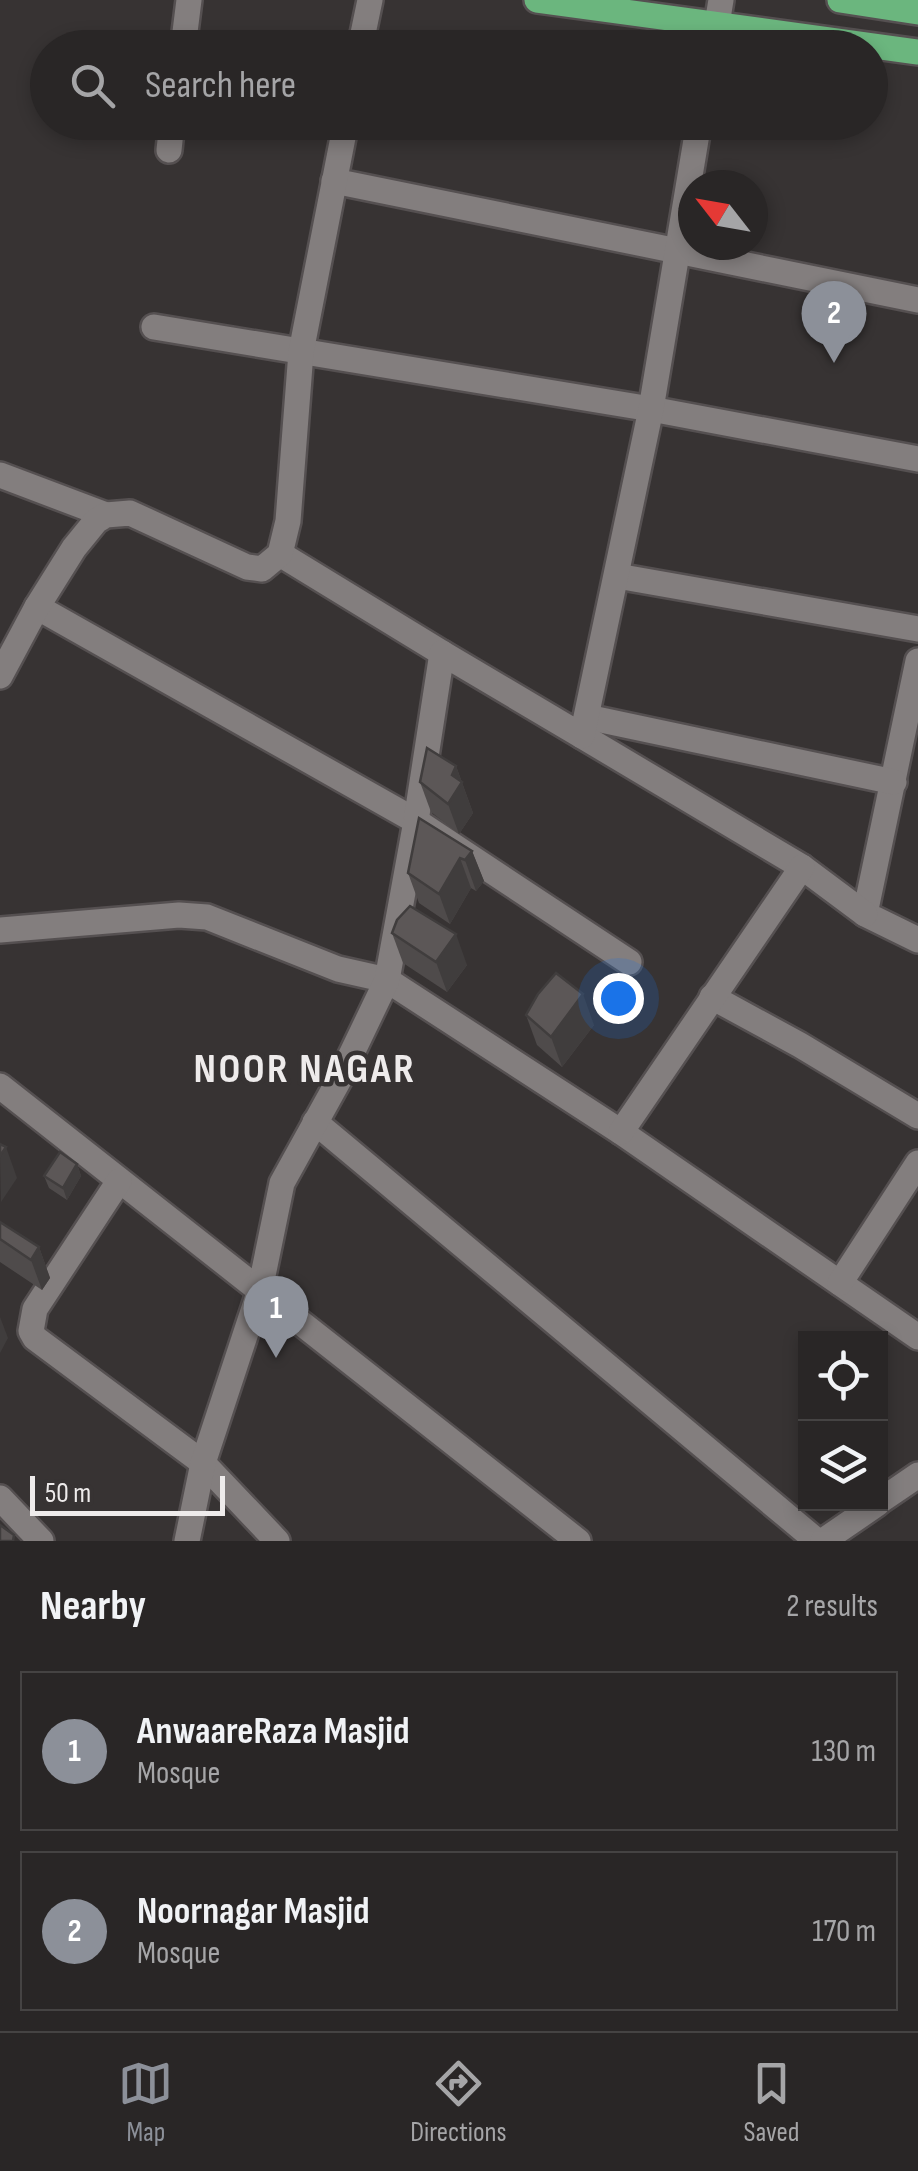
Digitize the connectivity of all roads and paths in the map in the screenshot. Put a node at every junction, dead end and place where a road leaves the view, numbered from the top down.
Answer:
1 (189, 0) edge
2 (370, 0) edge
3 (537, 0) edge
4 (840, 0) edge
5 (918, 12) edge
6 (717, 24) edge
7 (185, 30) edge
8 (364, 30) edge
9 (760, 30) edge
10 (888, 48) edge
11 (918, 52) edge
12 (169, 140) edge
13 (342, 140) edge
14 (696, 140) edge
15 (168, 150) dead end
16 (334, 181) junction
17 (676, 253) junction
18 (918, 300) edge
19 (154, 327) dead end
20 (301, 352) junction
21 (651, 408) junction
22 (918, 459) edge
23 (0, 475) edge
24 (106, 514) junction
25 (280, 554) junction
26 (617, 576) junction
27 (37, 606) junction
28 (918, 629) edge
29 (442, 653) junction
30 (918, 661) edge
31 (2, 668) edge
32 (915, 693) edge
33 (584, 727) junction
34 (894, 782) junction
35 (416, 821) junction
36 (802, 867) junction
37 (865, 914) junction
38 (0, 930) edge
39 (918, 940) edge
40 (629, 962) dead end
41 (386, 980) junction
42 (712, 997) junction
43 (0, 1086) edge
44 (918, 1116) edge
45 (316, 1122) junction
46 (621, 1132) junction
47 (918, 1163) edge
48 (119, 1182) junction
49 (840, 1284) junction
50 (260, 1290) junction
51 (918, 1336) edge
52 (203, 1463) junction
53 (918, 1475) edge
54 (888, 1495) edge
55 (0, 1498) edge
56 (865, 1511) edge
57 (41, 1541) edge
58 (187, 1541) edge
59 (276, 1541) edge
60 (578, 1541) edge
61 (820, 1541) edge

1 - 7 street
2 - 8 street
3 - 6 main road
4 - 5 main road
6 - 9 main road
10 - 11 main road
12 - 15 street
13 - 16 street
14 - 17 street
16 - 17 street
16 - 20 street
17 - 18 street
17 - 21 street
19 - 20 street
20 - 21 street
20 - 25 street
21 - 22 street
21 - 26 street
23 - 24 street
24 - 25 street
24 - 27 street
25 - 29 street
26 - 28 street
26 - 33 street
27 - 31 street
27 - 35 street
29 - 33 street
29 - 35 street
30 - 32 street
32 - 34 street
33 - 34 street
33 - 36 street
34 - 37 street
35 - 40 street
35 - 41 street
36 - 37 street
36 - 42 street
37 - 39 street
38 - 41 street
41 - 45 street
41 - 46 street
42 - 44 street
42 - 46 street
43 - 48 street
45 - 50 street
45 - 61 street
46 - 49 street
47 - 49 street
48 - 50 street
48 - 52 street
49 - 51 street
50 - 52 street
50 - 60 street
52 - 58 street
52 - 59 street
53 - 54 street
55 - 57 street
56 - 61 street

